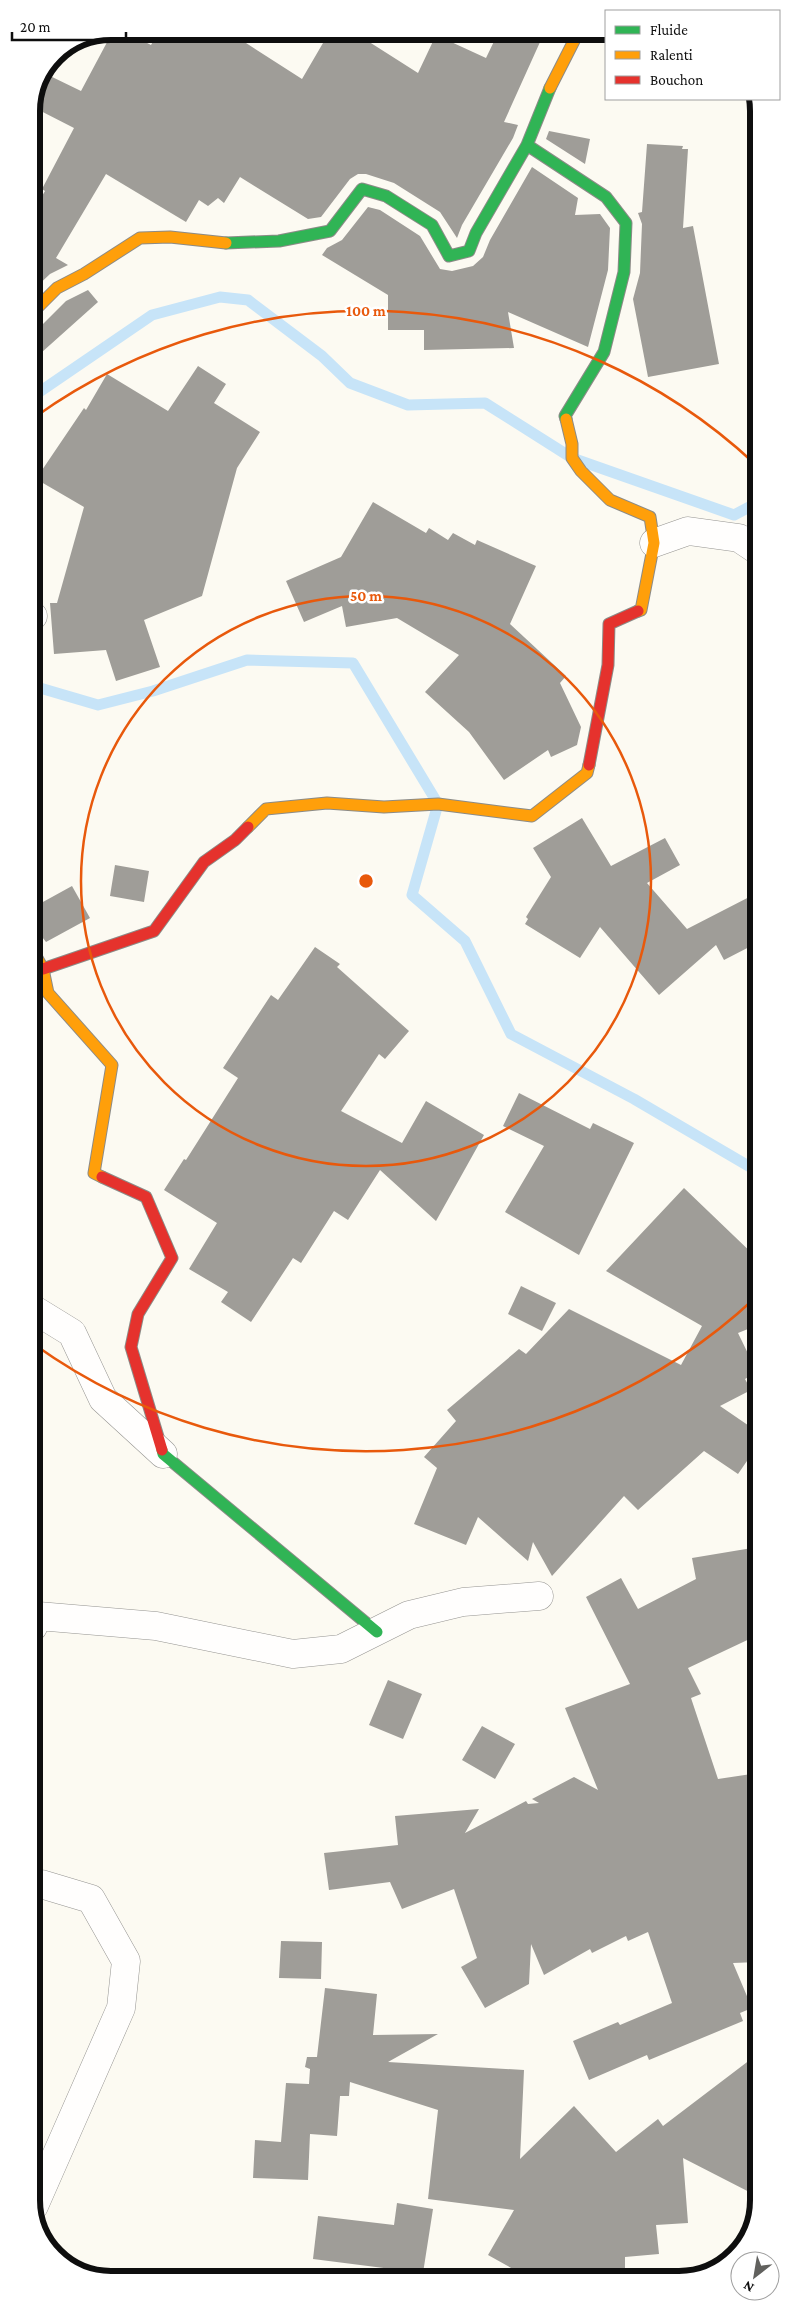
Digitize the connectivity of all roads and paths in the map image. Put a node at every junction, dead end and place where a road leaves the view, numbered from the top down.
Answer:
1 (574, 40) edge
2 (527, 145) junction
3 (40, 305) edge
4 (654, 543) junction
5 (750, 545) edge
6 (40, 964) edge
7 (43, 969) junction
8 (40, 1313) edge
9 (163, 1454) junction
10 (539, 1596) dead end
11 (40, 1619) edge
12 (377, 1632) junction
13 (40, 1884) edge
14 (40, 2192) edge

1 - 2 street
2 - 3 street
2 - 4 street
4 - 5 street
4 - 7 street
6 - 7 street
7 - 9 street
8 - 9 street
9 - 12 street
10 - 12 street
11 - 12 street
13 - 14 street

